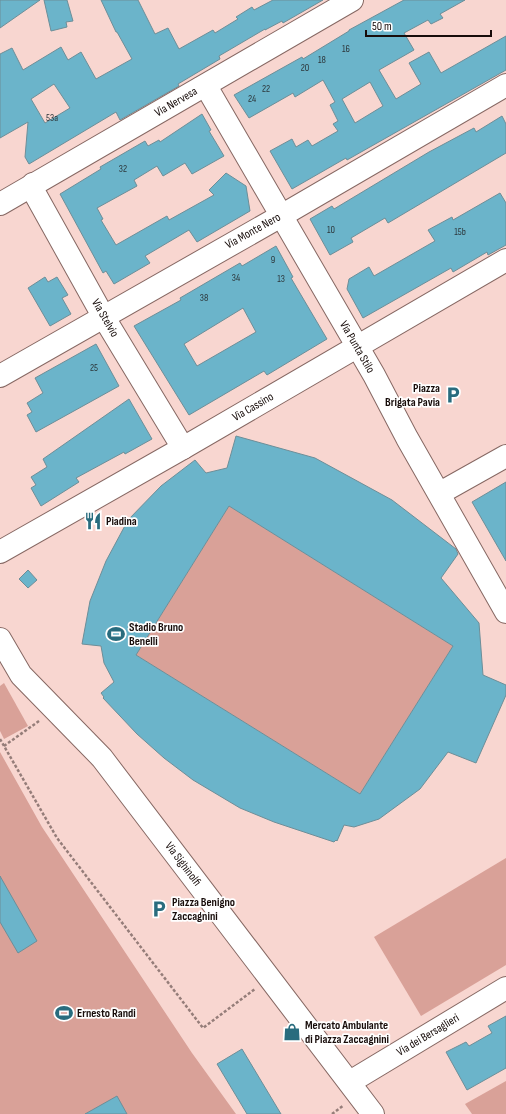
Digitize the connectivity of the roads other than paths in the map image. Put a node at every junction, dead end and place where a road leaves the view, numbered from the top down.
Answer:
1 (352, 0) edge
2 (506, 85) edge
3 (201, 88) junction
4 (33, 184) junction
5 (0, 204) edge
6 (281, 216) junction
7 (503, 269) edge
8 (104, 316) junction
9 (357, 346) junction
10 (0, 376) edge
11 (183, 448) junction
12 (506, 456) edge
13 (440, 493) junction
14 (0, 552) edge
15 (506, 612) edge
16 (0, 639) edge
17 (506, 988) edge
18 (350, 1082) junction
19 (373, 1114) edge

1 - 3 street, Via Nervesa
2 - 6 street, Via Monte Nero
3 - 4 street, Via Nervesa
3 - 6 street, Via Punta Stilo
4 - 5 street, Via Nervesa
4 - 8 street, Via Stelvio
6 - 8 street, Via Monte Nero
6 - 9 street, Via Punta Stilo
7 - 9 street, Via Cassino
8 - 10 street, Via Monte Nero
8 - 11 street, Via Stelvio
9 - 11 street, Via Cassino
9 - 13 street, Via Punta Stilo
11 - 14 street, Via Cassino
12 - 13 street
13 - 15 street, Via Punta Stilo
16 - 18 street, Via Sighinolfi
17 - 18 street, Via dei Bersaglieri
18 - 19 street, Via Sighinolfi

